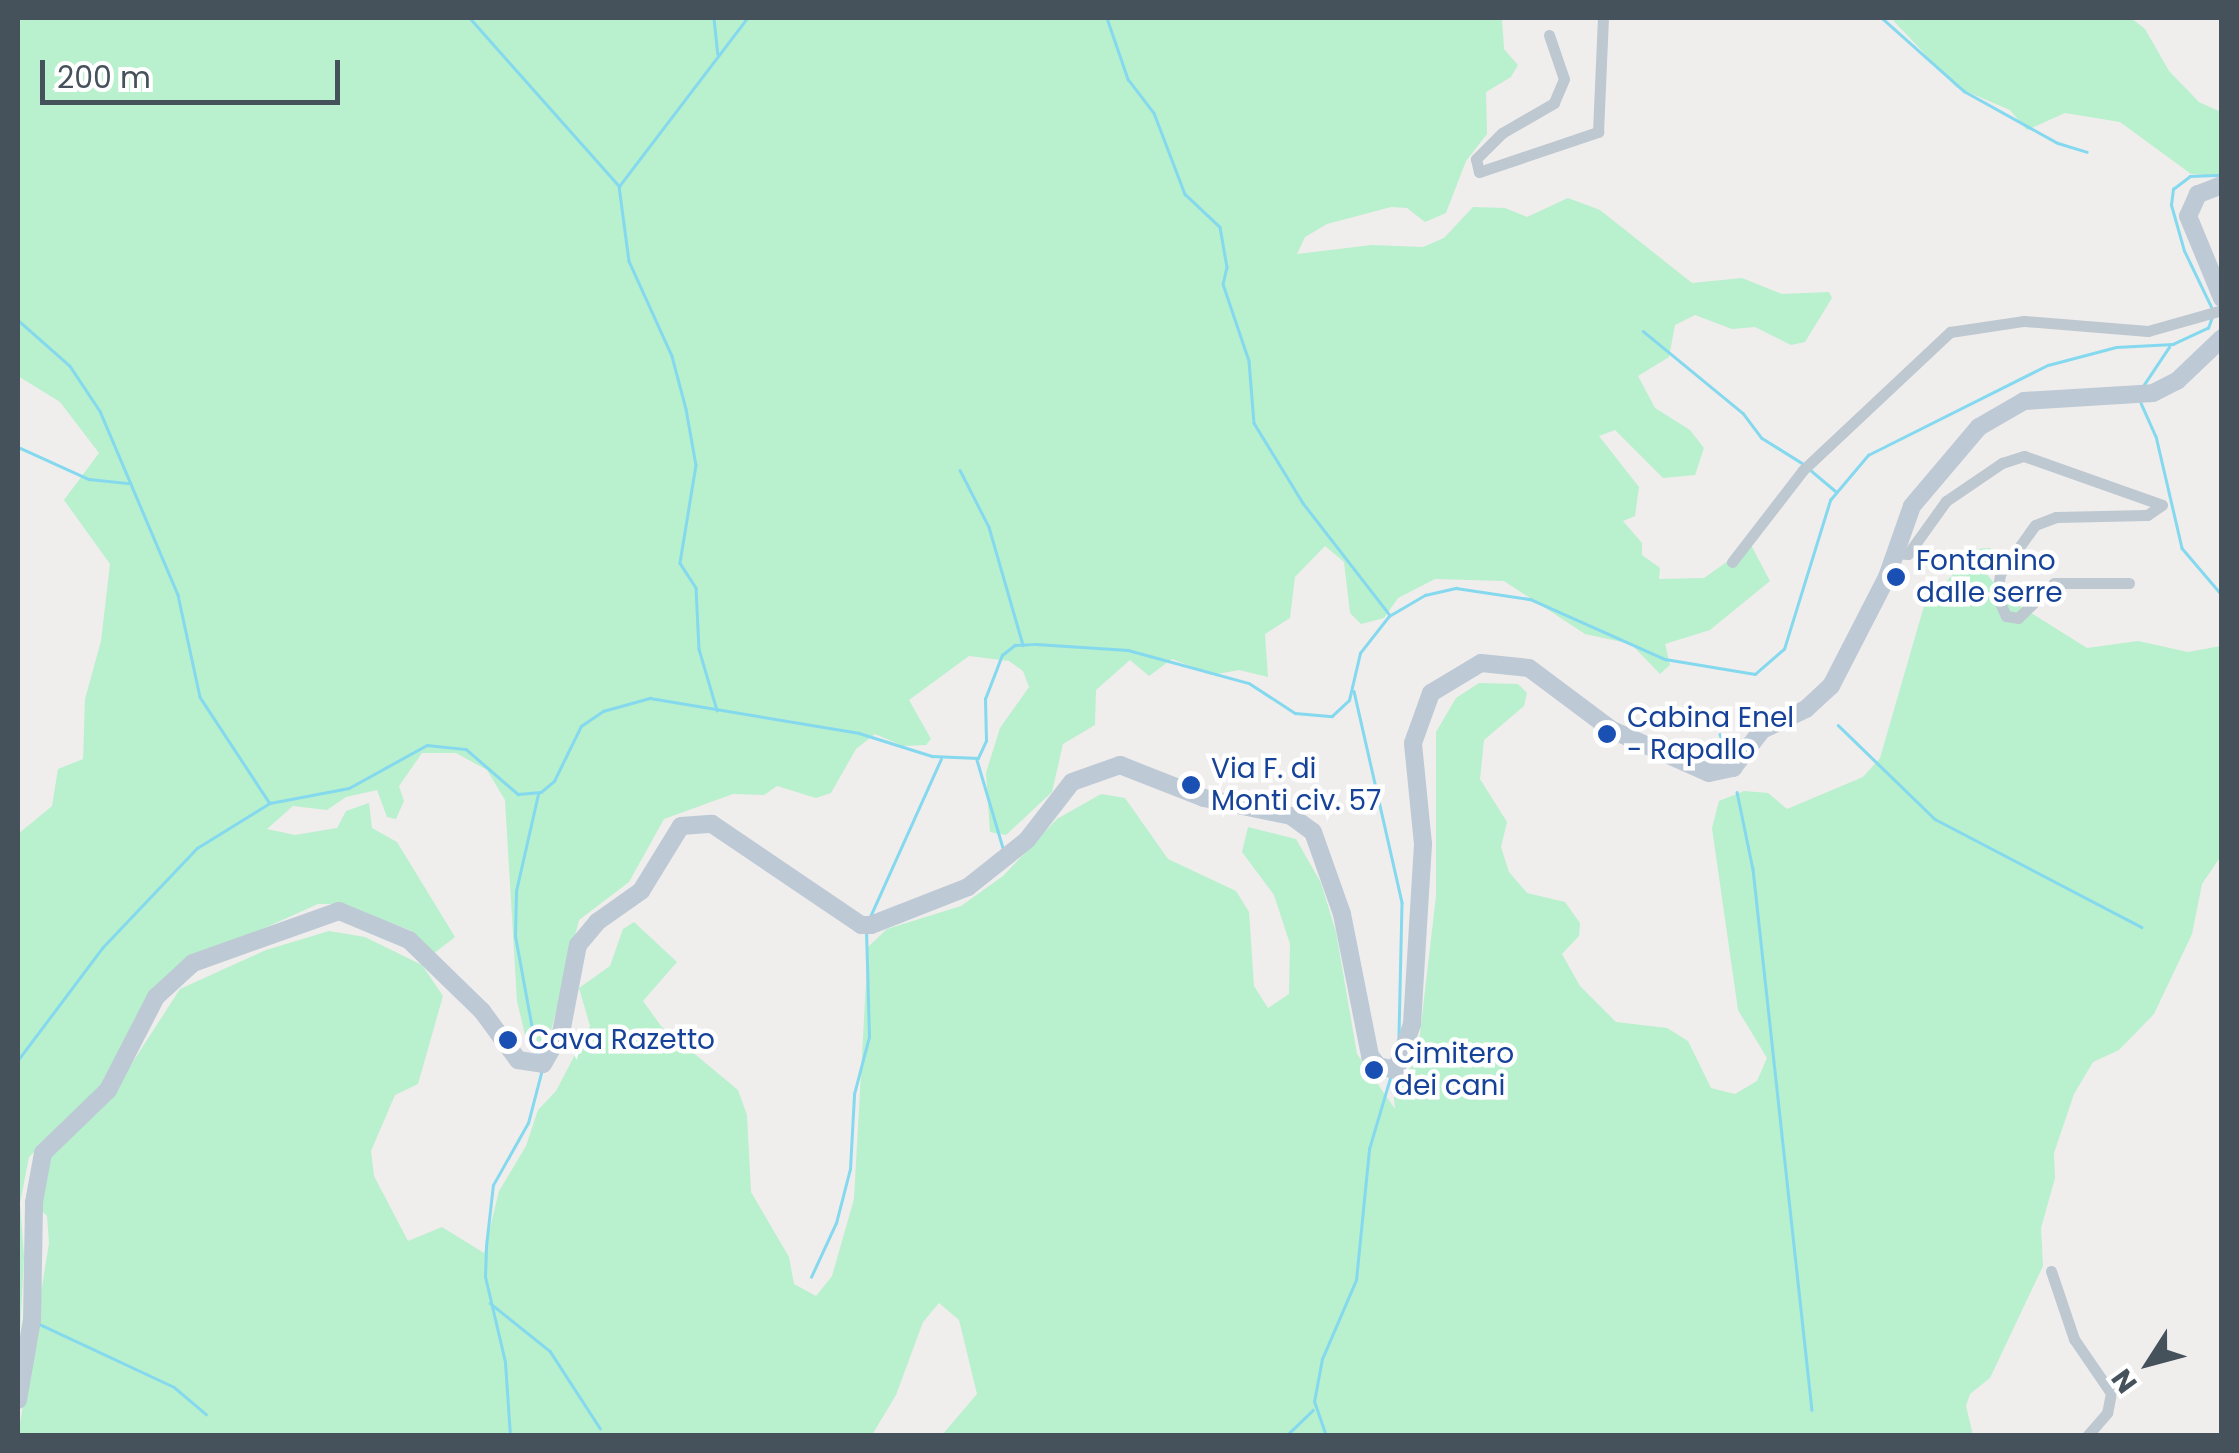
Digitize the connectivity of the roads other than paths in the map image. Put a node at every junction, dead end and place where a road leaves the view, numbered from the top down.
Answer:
1 (1603, 18) edge
2 (1550, 35) dead end
3 (2222, 185) edge
4 (2220, 306) edge
5 (2222, 338) edge
6 (1895, 553) junction
7 (1732, 562) dead end
8 (2130, 584) dead end
9 (2052, 1270) dead end
10 (18, 1400) edge
11 (2087, 1436) edge

1 - 2 street
3 - 4 street
4 - 7 street
5 - 6 street
6 - 8 street
6 - 10 street
9 - 11 street

